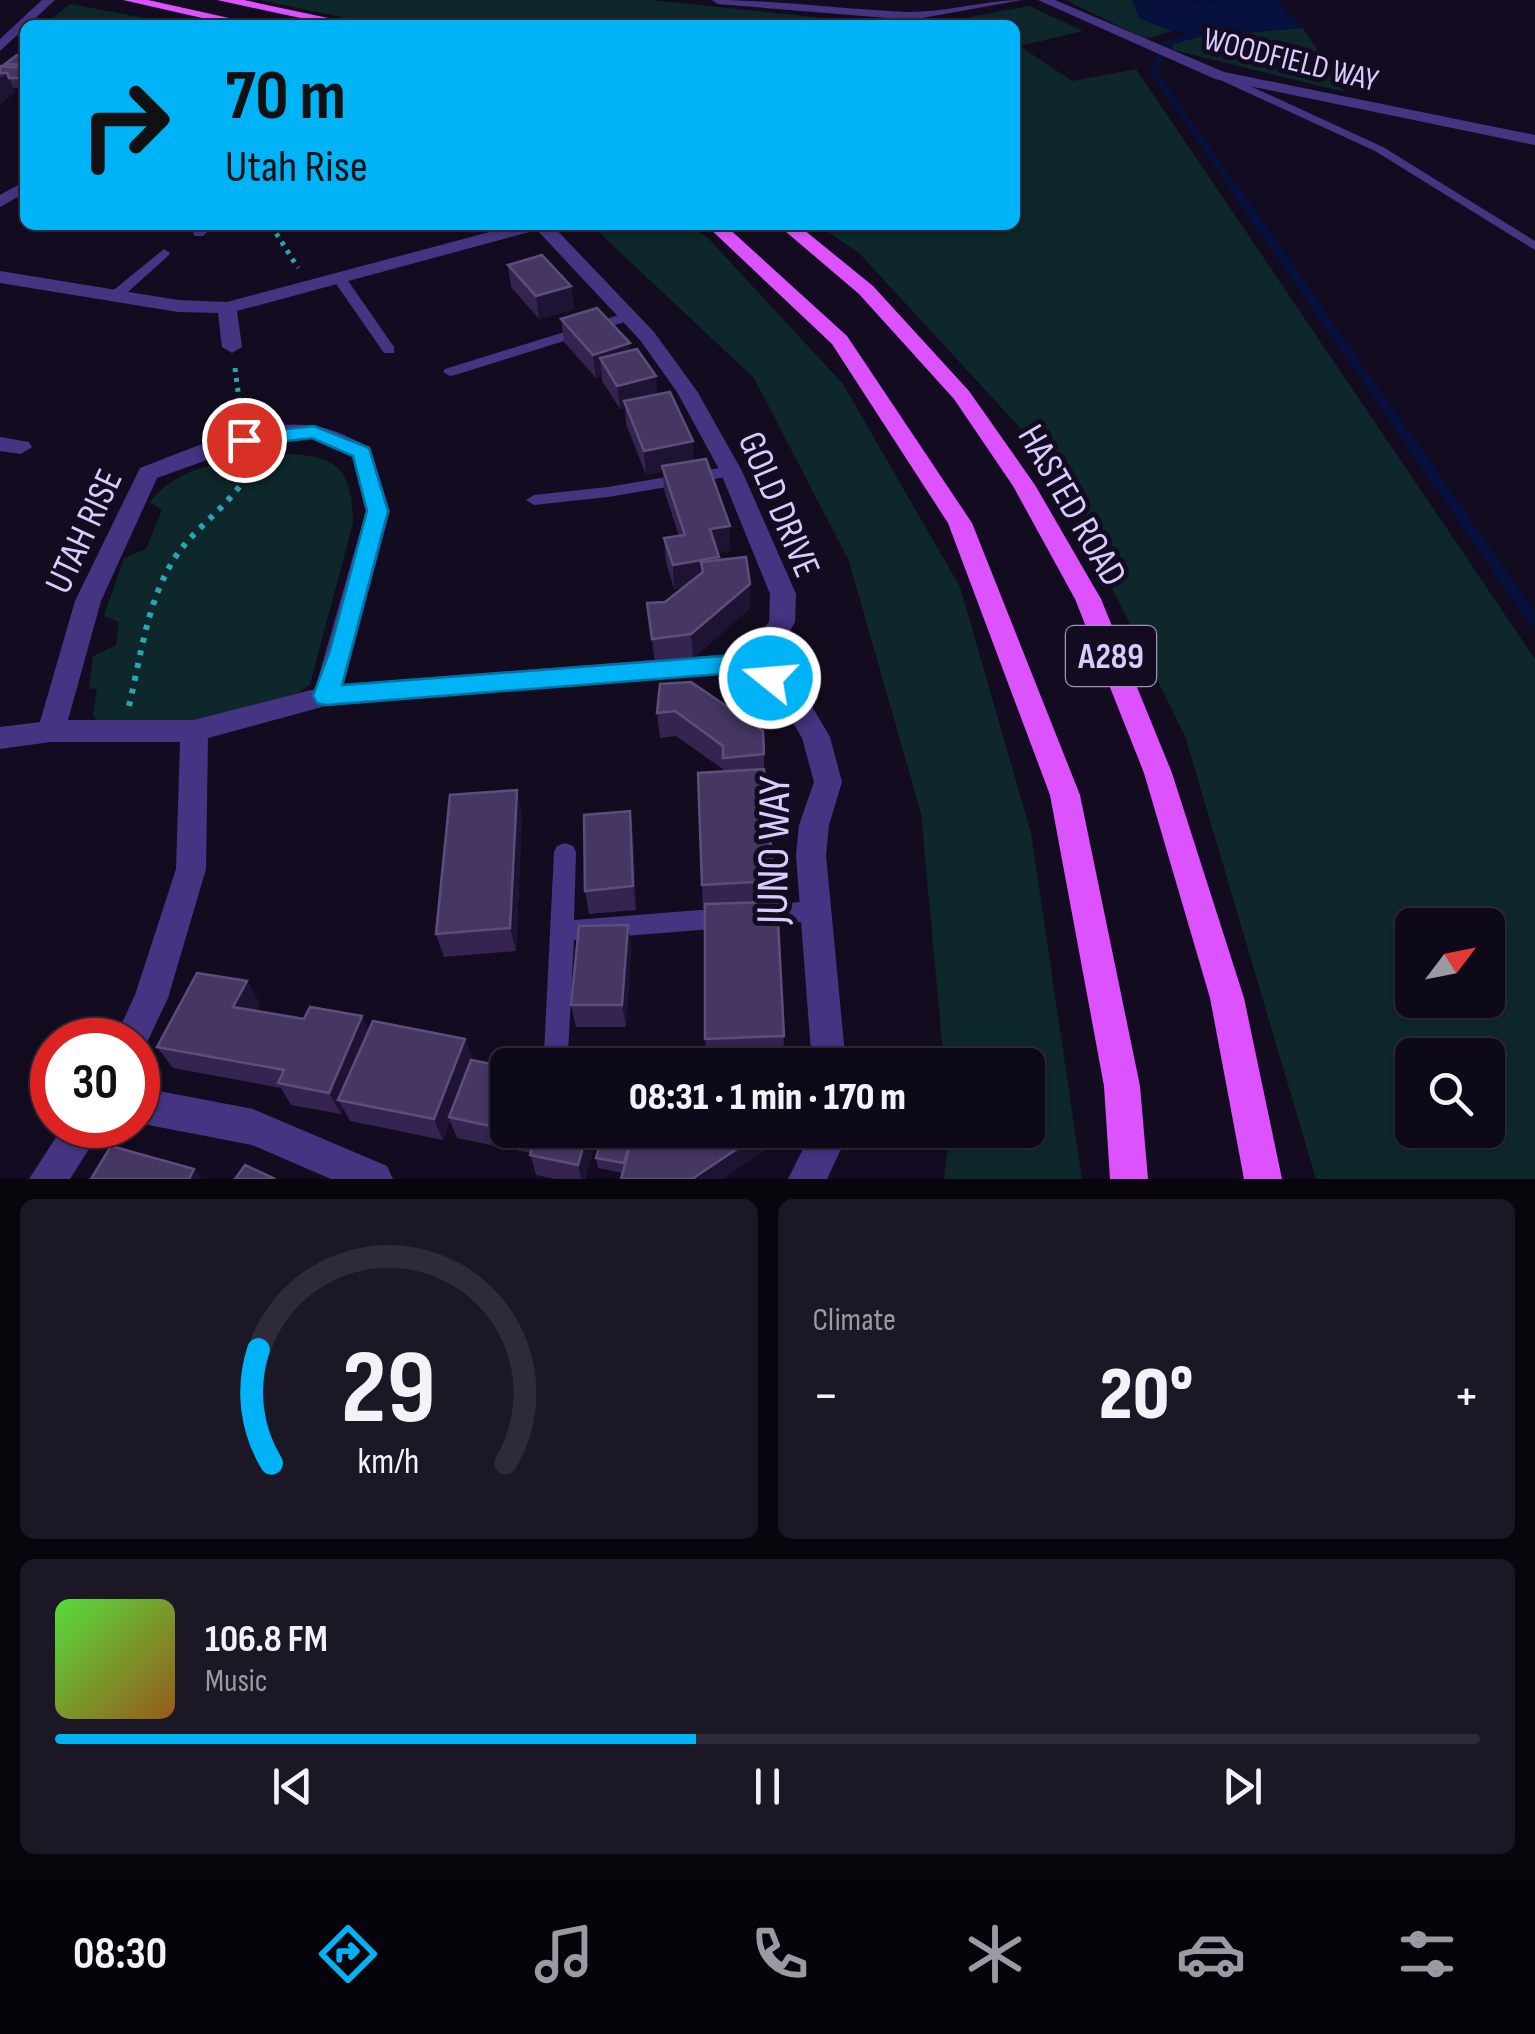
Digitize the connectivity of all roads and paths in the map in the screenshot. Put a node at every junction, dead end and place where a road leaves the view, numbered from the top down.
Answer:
1 (49, 0) edge
2 (129, 0) edge
3 (223, 0) edge
4 (718, 0) edge
5 (1016, 0) edge
6 (1044, 0) edge
7 (29, 20) edge
8 (227, 20) edge
9 (328, 20) edge
10 (20, 29) edge
11 (0, 48) edge
12 (1220, 76) junction
13 (1535, 140) edge
14 (274, 230) edge
15 (520, 230) edge
16 (544, 230) edge
17 (720, 230) edge
18 (794, 230) edge
19 (1535, 246) edge
20 (164, 254) dead end
21 (0, 277) edge
22 (339, 278) junction
23 (310, 286) junction
24 (115, 296) junction
25 (226, 308) junction
26 (629, 316) junction
27 (232, 346) joint
28 (389, 350) dead end
29 (450, 372) dead end
30 (242, 436) junction
31 (732, 471) junction
32 (534, 500) dead end
33 (750, 662) junction
34 (326, 696) junction
35 (51, 731) junction
36 (122, 731) junction
37 (194, 731) junction
38 (0, 738) edge
39 (565, 852) dead end
40 (816, 910) junction
41 (563, 931) junction
42 (141, 1018) edge
43 (556, 1048) edge
44 (827, 1048) edge
45 (160, 1109) edge
46 (70, 1148) edge
47 (824, 1148) edge
48 (48, 1179) edge
49 (374, 1179) edge
50 (808, 1179) edge
51 (1129, 1179) edge
52 (1262, 1179) edge

1 - 7 street
2 - 8 main road
3 - 9 main road
4 - 5 street
6 - 12 street, WOODFIELD WAY
10 - 11 street
12 - 13 street, WOODFIELD WAY
12 - 19 lane
14 - 23 path
15 - 22 street
16 - 26 street, GOLD DRIVE
17 - 51 main road, A289
18 - 52 main road, HASTED ROAD / A289
20 - 24 lane
21 - 24 street
22 - 23 street
22 - 28 lane
23 - 25 street
24 - 25 street
25 - 27 street
26 - 29 lane
26 - 31 street, GOLD DRIVE
27 - 30 path
30 - 34 street, UTAH RISE
30 - 35 street, UTAH RISE
30 - 36 path
31 - 32 lane
31 - 33 street, GOLD DRIVE
33 - 34 street
33 - 40 street, JUNO WAY
34 - 37 street
35 - 36 street
35 - 38 street
36 - 37 street
37 - 42 street
39 - 41 lane
40 - 41 lane
40 - 44 street, JUNO WAY
41 - 43 lane
45 - 49 street
46 - 48 street
47 - 50 street

